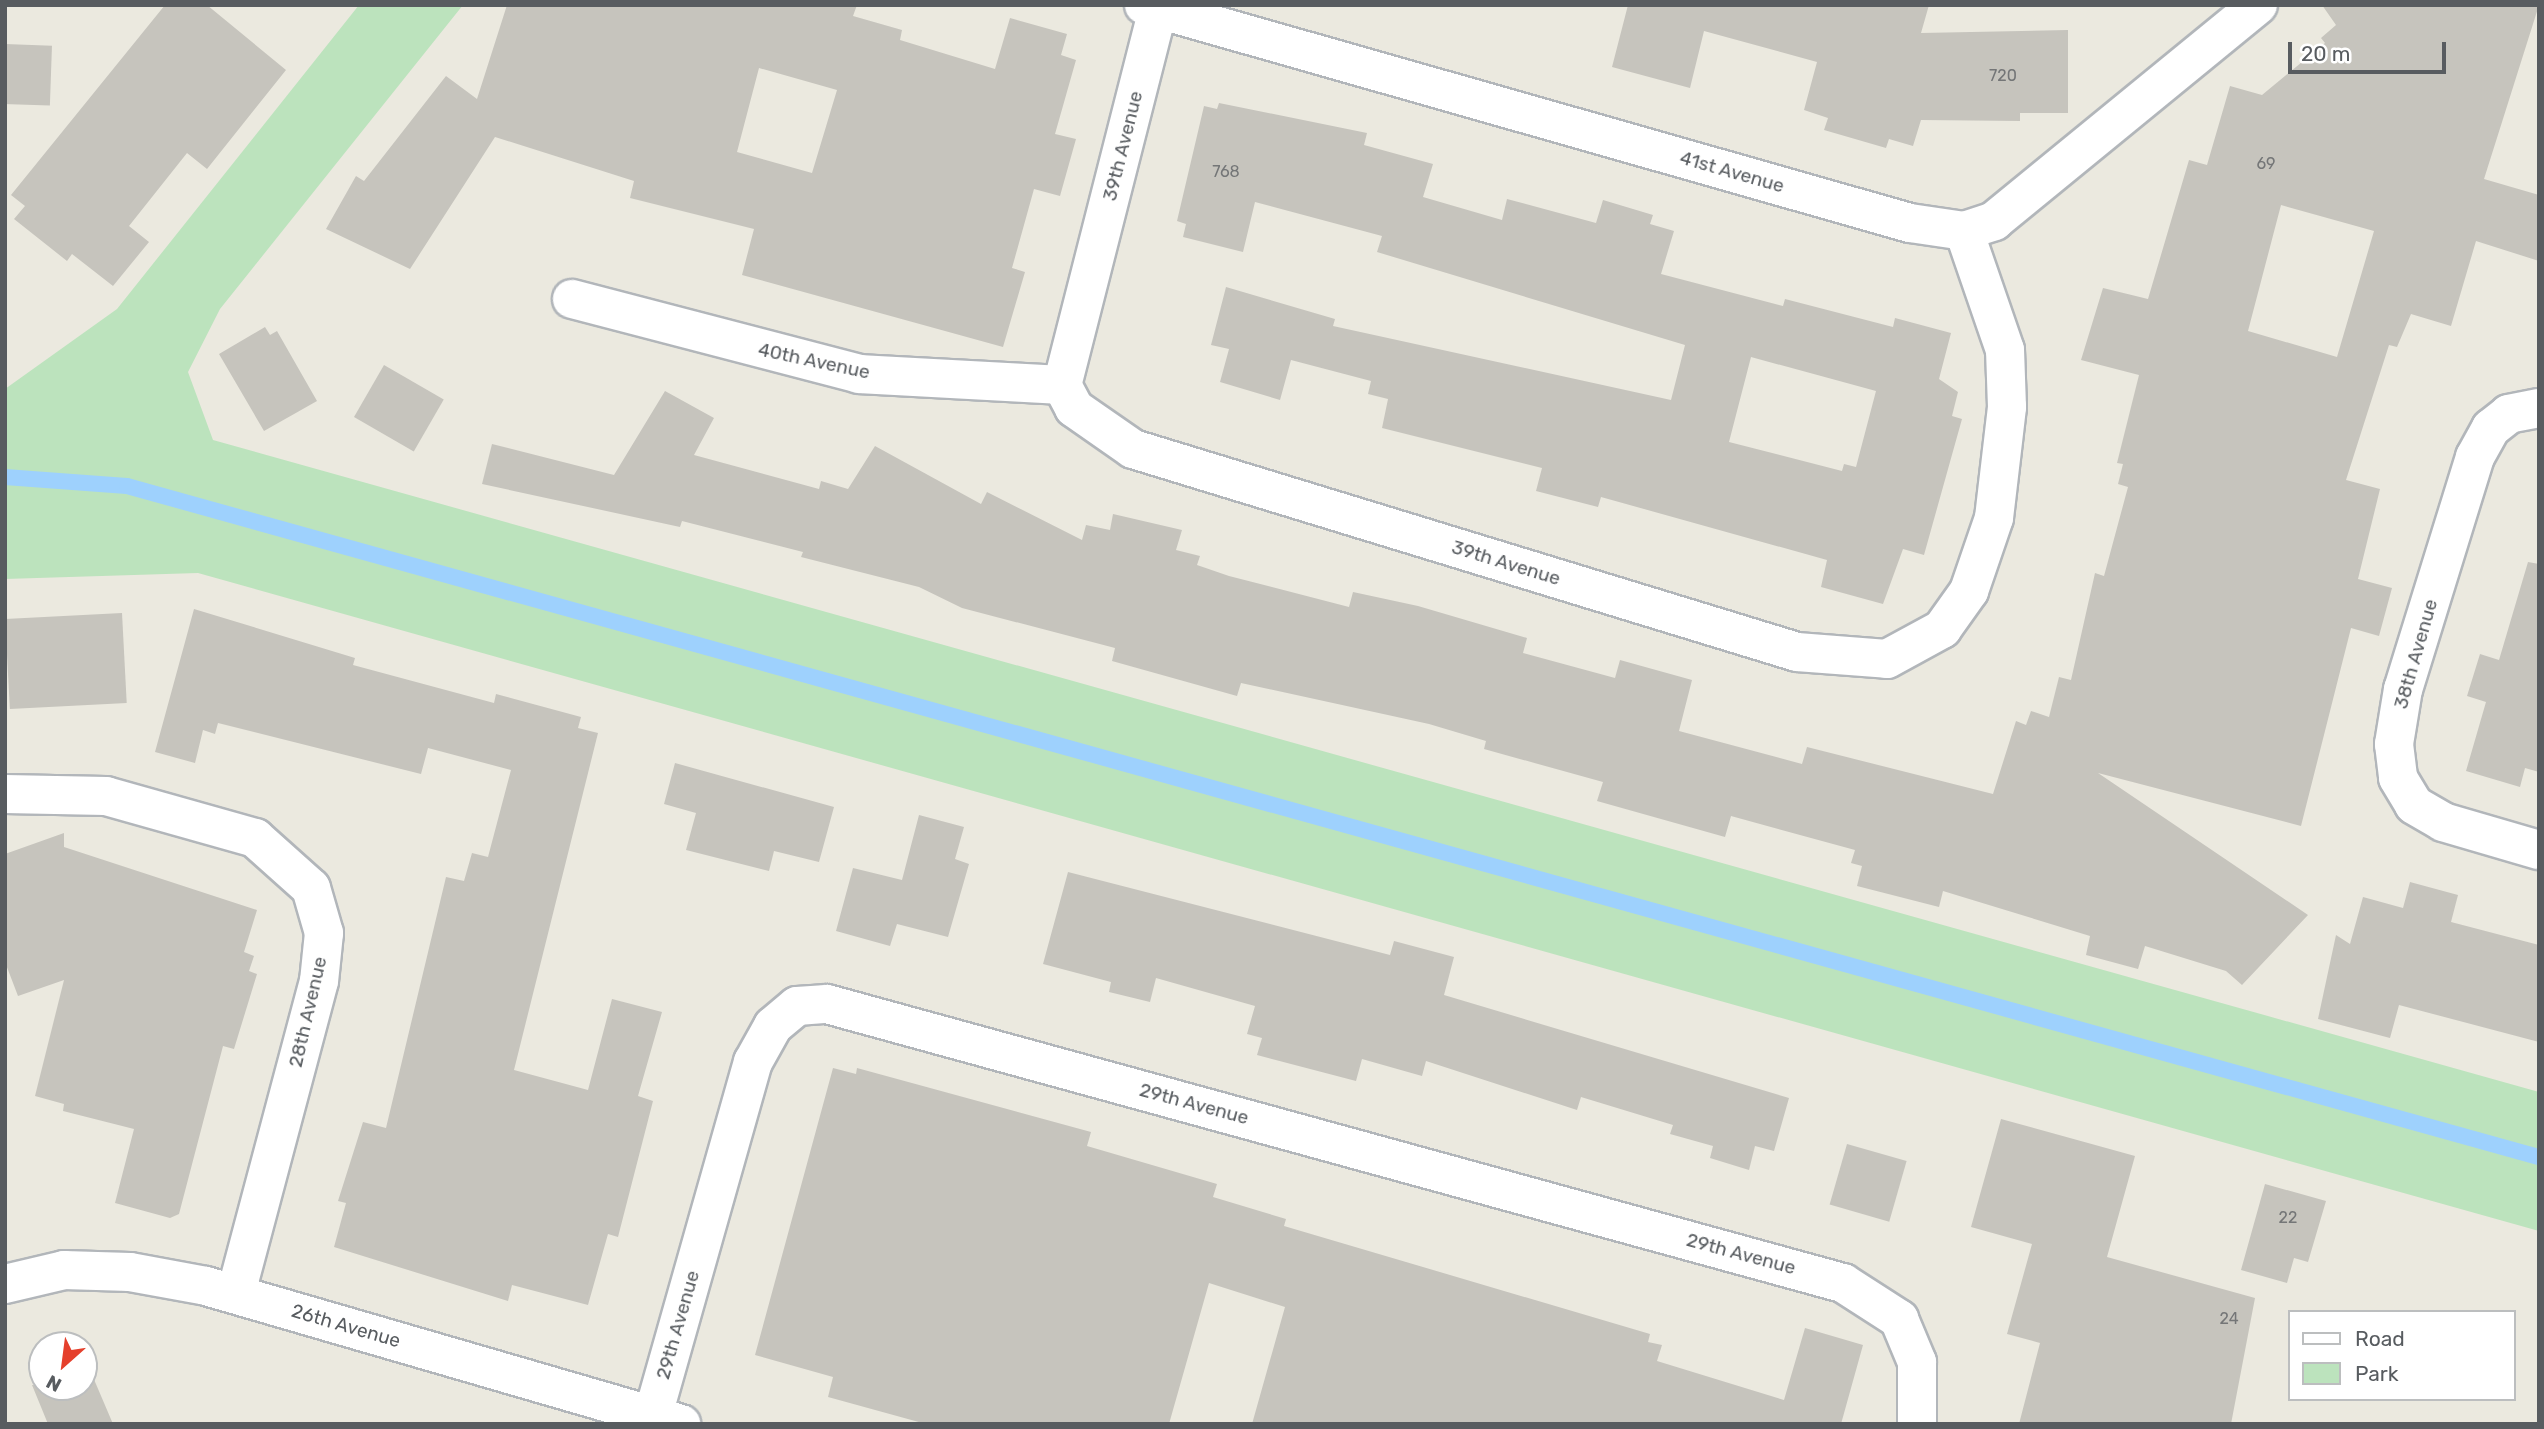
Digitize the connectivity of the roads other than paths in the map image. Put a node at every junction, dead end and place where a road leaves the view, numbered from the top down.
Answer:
1 (2258, 5) edge
2 (1151, 7) edge
3 (1964, 231) junction
4 (572, 299) dead end
5 (1062, 384) junction
6 (2539, 408) edge
7 (5, 794) edge
8 (2539, 850) edge
9 (5, 1284) edge
10 (236, 1294) junction
11 (667, 1419) edge
12 (1917, 1424) edge

1 - 3 street, 41st Avenue
2 - 3 street, 41st Avenue
2 - 5 street, 39th Avenue
3 - 5 street, 39th Avenue
4 - 5 street, 40th Avenue
6 - 8 street, 38th Avenue
7 - 10 street, 28th Avenue
9 - 10 street, 26th Avenue
10 - 11 street, 26th Avenue
11 - 12 street, 29th Avenue

